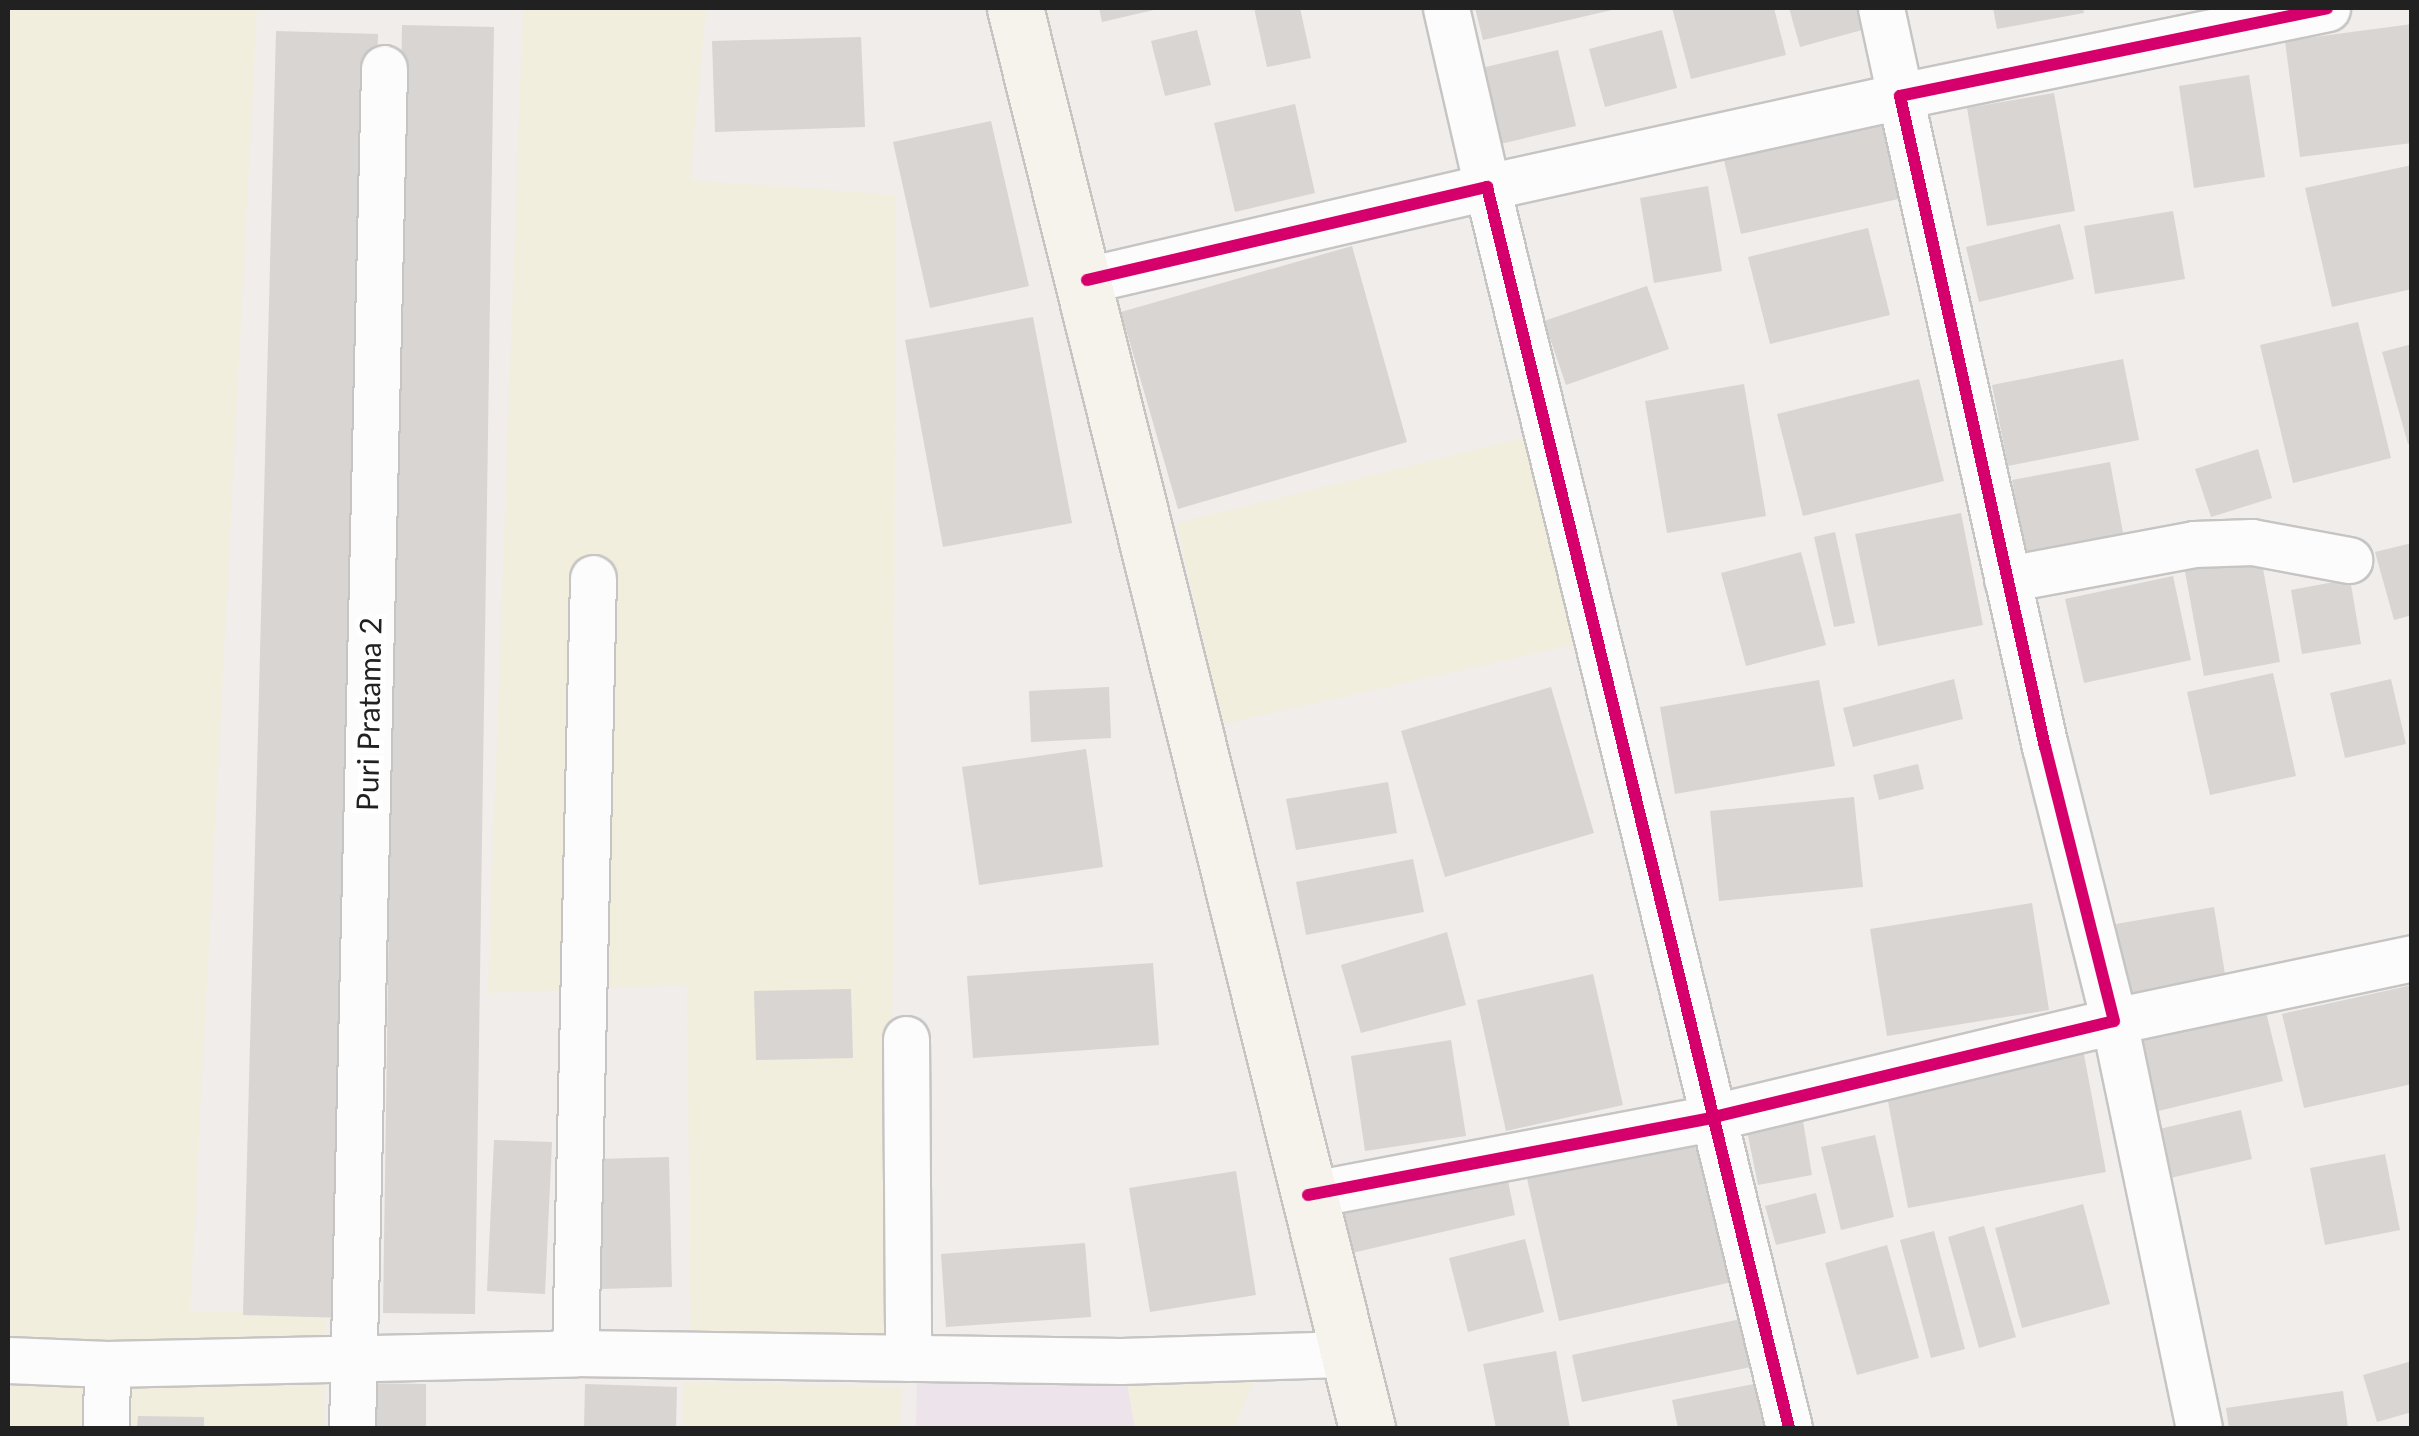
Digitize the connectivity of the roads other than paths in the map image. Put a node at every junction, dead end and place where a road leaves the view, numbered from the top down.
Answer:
1 (1014, 8) edge
2 (1446, 8) edge
3 (1881, 8) edge
4 (2327, 8) edge
5 (384, 68) dead end
6 (1900, 96) junction
7 (1487, 187) junction
8 (1087, 280) junction
9 (2350, 560) dead end
10 (593, 578) dead end
11 (2007, 579) junction
12 (2412, 958) edge
13 (2114, 1022) junction
14 (906, 1039) dead end
15 (1710, 1118) junction
16 (1308, 1195) junction
17 (576, 1353) junction
18 (1348, 1354) junction
19 (908, 1358) junction
20 (8, 1360) edge
21 (353, 1360) junction
22 (107, 1364) junction
23 (106, 1428) edge
24 (352, 1428) edge
25 (1367, 1428) edge
26 (1789, 1428) edge
27 (2199, 1428) edge

1 - 8 main road
2 - 7 street
3 - 6 street
4 - 6 street
5 - 21 street, Puri Pratama 2
6 - 7 street
6 - 11 street
7 - 8 street
7 - 15 street
8 - 16 main road
9 - 11 street
10 - 17 street
11 - 13 street
12 - 13 street
13 - 15 street
13 - 27 street
14 - 19 street
15 - 16 street
15 - 26 street
16 - 18 main road
17 - 19 street
17 - 21 street
18 - 19 street
18 - 25 main road
20 - 22 street
21 - 22 street
21 - 24 street, Puri Pratama 2
22 - 23 street

